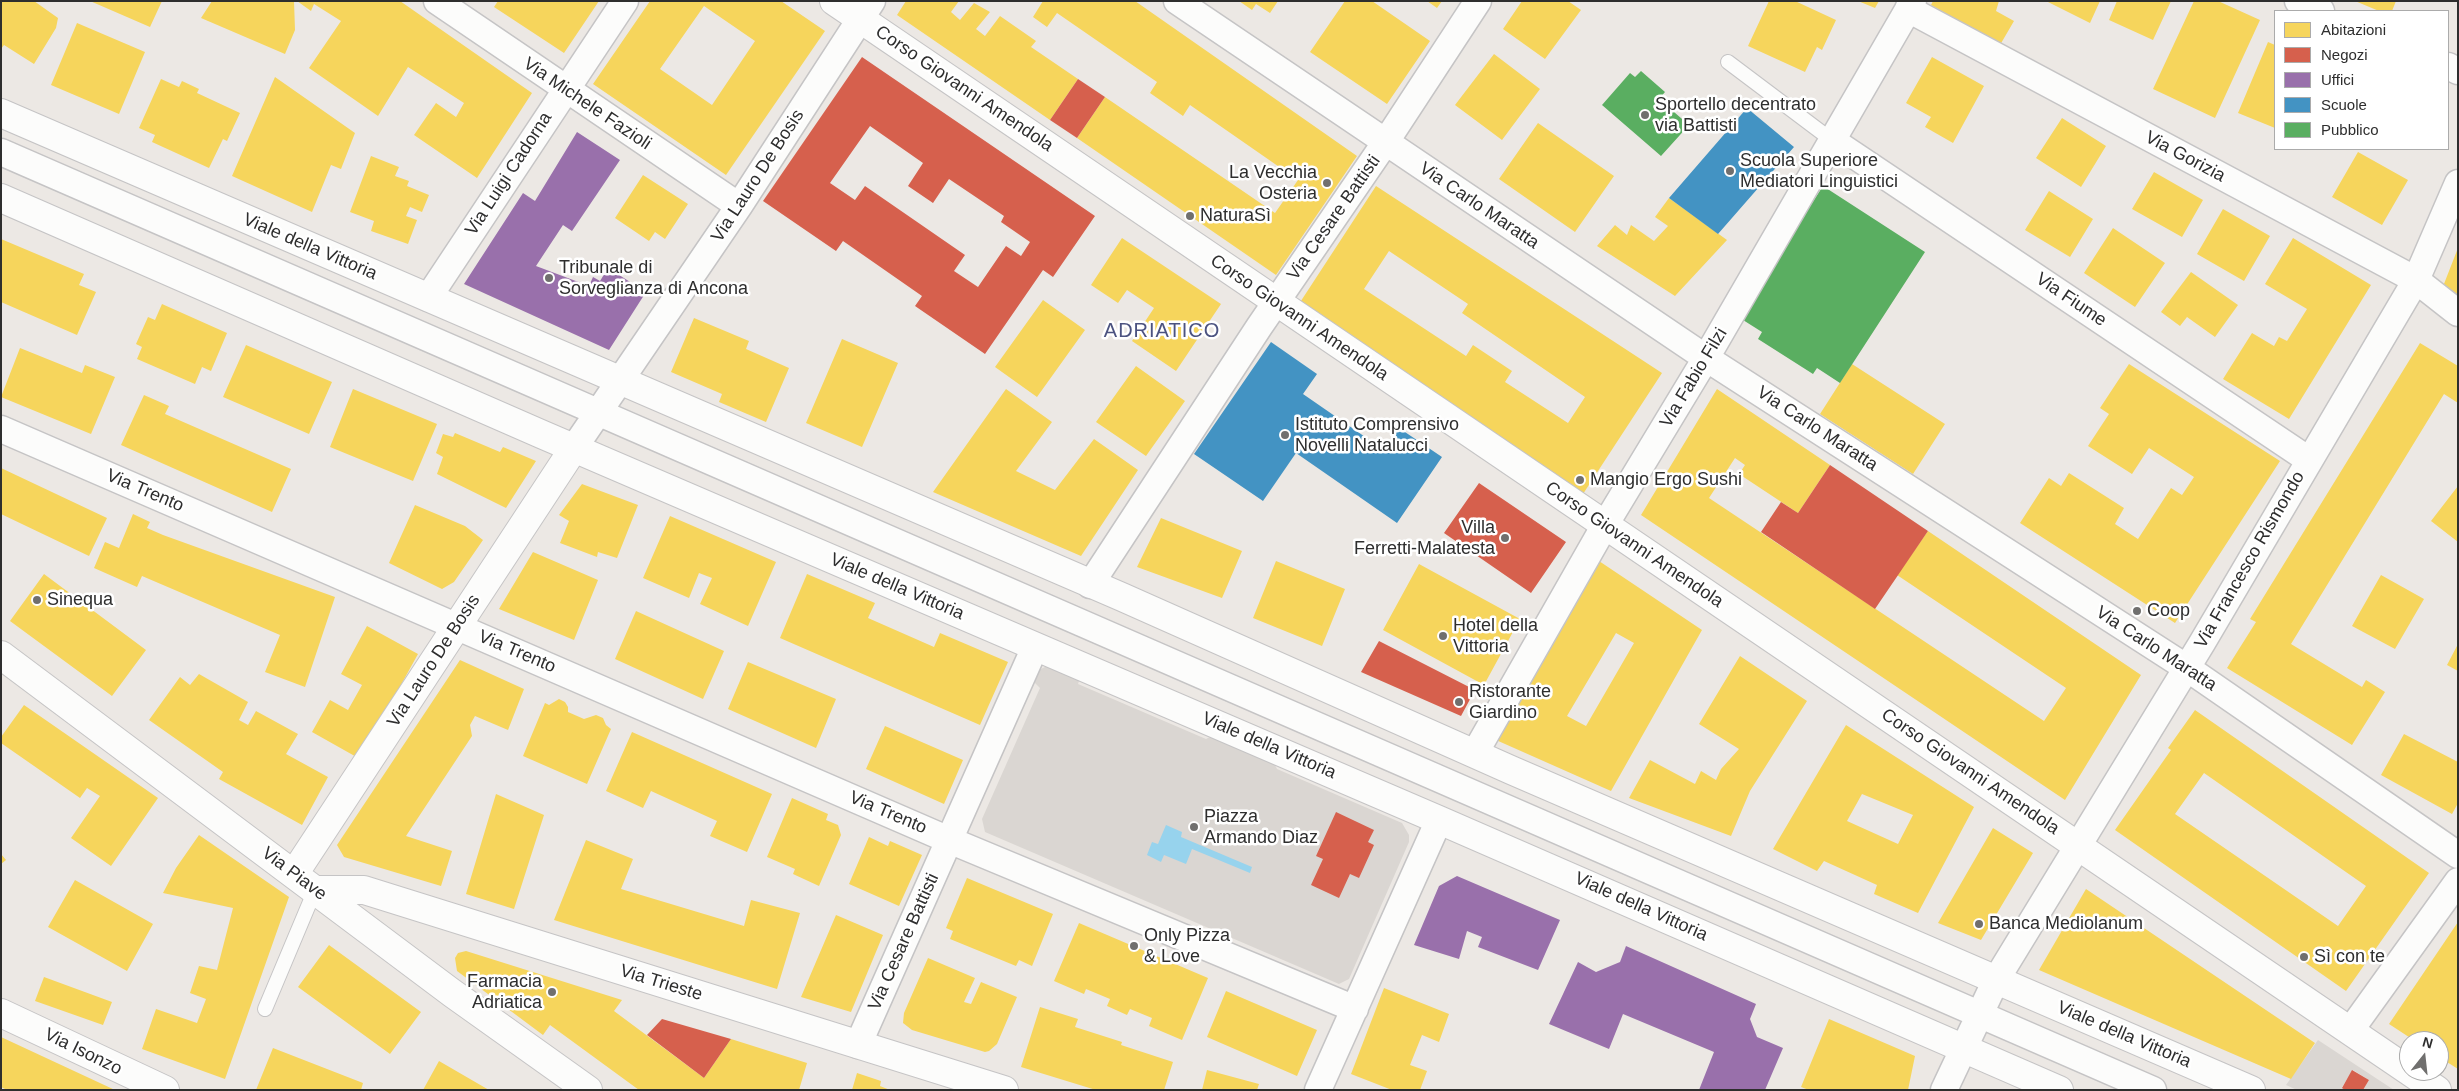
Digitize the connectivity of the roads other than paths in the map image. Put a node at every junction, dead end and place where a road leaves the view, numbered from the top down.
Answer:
1 (437, 1) edge
2 (625, 1) edge
3 (834, 1) edge
4 (1177, 1) edge
5 (1478, 1) edge
6 (2298, 1) edge
7 (1910, 5) edge
8 (866, 10) edge
9 (2319, 10) edge
10 (1728, 62) dead end
11 (565, 90) junction
12 (1, 114) edge
13 (1834, 141) junction
14 (1385, 143) junction
15 (1, 152) edge
16 (2458, 183) edge
17 (1, 198) edge
18 (739, 206) junction
19 (2416, 280) junction
20 (428, 298) junction
21 (1276, 302) junction
22 (2458, 313) edge
23 (1706, 358) junction
24 (619, 381) junction
25 (598, 412) junction
26 (1, 429) edge
27 (574, 448) junction
28 (2309, 460) junction
29 (1605, 525) junction
30 (1090, 585) junction
31 (457, 627) junction
32 (1035, 647) junction
33 (1, 655) edge
34 (2187, 668) junction
35 (1475, 753) junction
36 (1439, 820) junction
37 (949, 840) junction
38 (2079, 846) junction
39 (2458, 855) edge
40 (2458, 881) edge
41 (305, 882) junction
42 (1996, 980) junction
43 (265, 1009) dead end
44 (1355, 1009) junction
45 (1, 1013) edge
46 (1980, 1014) junction
47 (2350, 1031) junction
48 (858, 1044) junction
49 (1963, 1048) junction
50 (2399, 1064) edge
51 (2424, 1081) edge
52 (165, 1090) edge
53 (588, 1090) edge
54 (1004, 1090) edge
55 (1318, 1090) edge
56 (1944, 1090) edge
57 (2059, 1090) edge
58 (2153, 1090) edge
59 (2251, 1090) edge
60 (2437, 1090) edge

1 - 11 street, Via Michele Fazioli
2 - 11 street, Via Luigi Cadorna
3 - 8 street, Corso Giovanni Amendola
4 - 14 street, Via Carlo Maratta
5 - 14 street, Via Cesare Battisti
6 - 9 street
7 - 13 street, Via Fabio Filzi
7 - 19 street, Via Gorizia
8 - 18 street, Via Lauro De Bosis
8 - 21 street, Corso Giovanni Amendola
10 - 13 lane
11 - 18 street, Via Michele Fazioli
11 - 20 street, Via Luigi Cadorna
12 - 20 street, Viale della Vittoria
13 - 23 street, Via Fabio Filzi
13 - 28 street, Via Fiume
14 - 21 street, Via Cesare Battisti
14 - 23 street, Via Carlo Maratta
15 - 25 street, Viale della Vittoria
16 - 19 street, Via Francesco Rismondo
17 - 27 street, Viale della Vittoria
18 - 24 street, Via Lauro De Bosis
19 - 22 street, Via Gorizia
19 - 28 street, Via Francesco Rismondo
20 - 24 street, Viale della Vittoria
21 - 29 street, Corso Giovanni Amendola
21 - 30 street, Via Cesare Battisti
23 - 29 street, Via Fabio Filzi
23 - 34 street, Via Carlo Maratta
24 - 25 street
24 - 30 street, Viale della Vittoria
25 - 27 street
25 - 46 street, Viale della Vittoria
26 - 31 street, Via Trento
27 - 31 street, Via Lauro De Bosis
27 - 32 street, Viale della Vittoria
28 - 34 street, Via Francesco Rismondo
29 - 35 street, Via Fabio Filzi
29 - 38 street, Corso Giovanni Amendola
30 - 35 street, Viale della Vittoria
31 - 37 street, Via Trento
31 - 41 street, Via Lauro De Bosis
32 - 36 street, Viale della Vittoria
32 - 37 street
33 - 41 street, Via Piave
34 - 38 street, Via Francesco Rismondo
34 - 39 street, Via Carlo Maratta
35 - 42 street, Viale della Vittoria
36 - 44 street
36 - 49 street, Viale della Vittoria
37 - 44 street
37 - 48 street, Via Cesare Battisti
38 - 42 street, Via Francesco Rismondo
38 - 47 street, Corso Giovanni Amendola
40 - 47 street
41 - 43 lane
41 - 48 street, Via Trieste
41 - 53 street, Via Piave
42 - 46 street
42 - 59 street, Viale della Vittoria
44 - 55 street
45 - 52 street, Via Isonzo
46 - 49 street
46 - 58 street, Viale della Vittoria
47 - 50 street, Corso Giovanni Amendola
48 - 54 street, Via Trieste
49 - 56 street
49 - 57 street, Viale della Vittoria
51 - 60 street, Corso Giovanni Amendola

